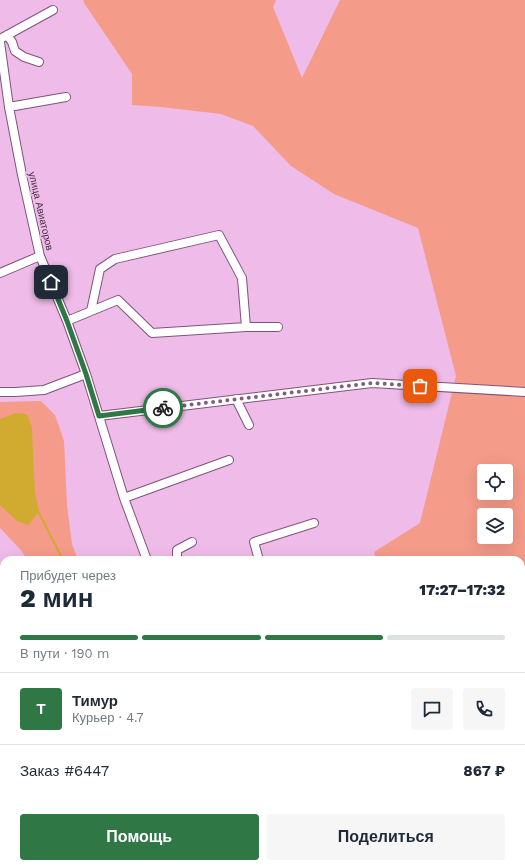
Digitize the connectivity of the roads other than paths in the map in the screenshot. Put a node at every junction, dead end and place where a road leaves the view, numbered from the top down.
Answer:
1 (53, 10) dead end
2 (2, 39) edge
3 (39, 62) dead end
4 (66, 97) dead end
5 (10, 108) junction
6 (40, 256) junction
7 (0, 273) edge
8 (91, 311) junction
9 (67, 321) junction
10 (246, 327) junction
11 (278, 327) dead end
12 (86, 374) junction
13 (0, 392) edge
14 (525, 392) edge
15 (236, 399) junction
16 (99, 416) junction
17 (249, 425) dead end
18 (229, 460) dead end
19 (124, 498) junction
20 (314, 523) dead end
21 (192, 542) dead end
22 (146, 556) edge
23 (177, 556) edge
24 (257, 556) edge

1 - 2 street
2 - 3 street
2 - 5 street, улица Авиаторов
4 - 5 street
5 - 6 street, улица Авиаторов
6 - 7 street
6 - 9 street, улица Авиаторов
8 - 9 street
8 - 10 street
8 - 10 street
9 - 12 street, улица Авиаторов
10 - 11 street
12 - 13 street
12 - 16 street, улица Авиаторов
14 - 15 street
15 - 16 street
15 - 17 street
16 - 19 street, улица Авиаторов
18 - 19 street
19 - 22 street, улица Авиаторов
20 - 24 street
21 - 23 street

